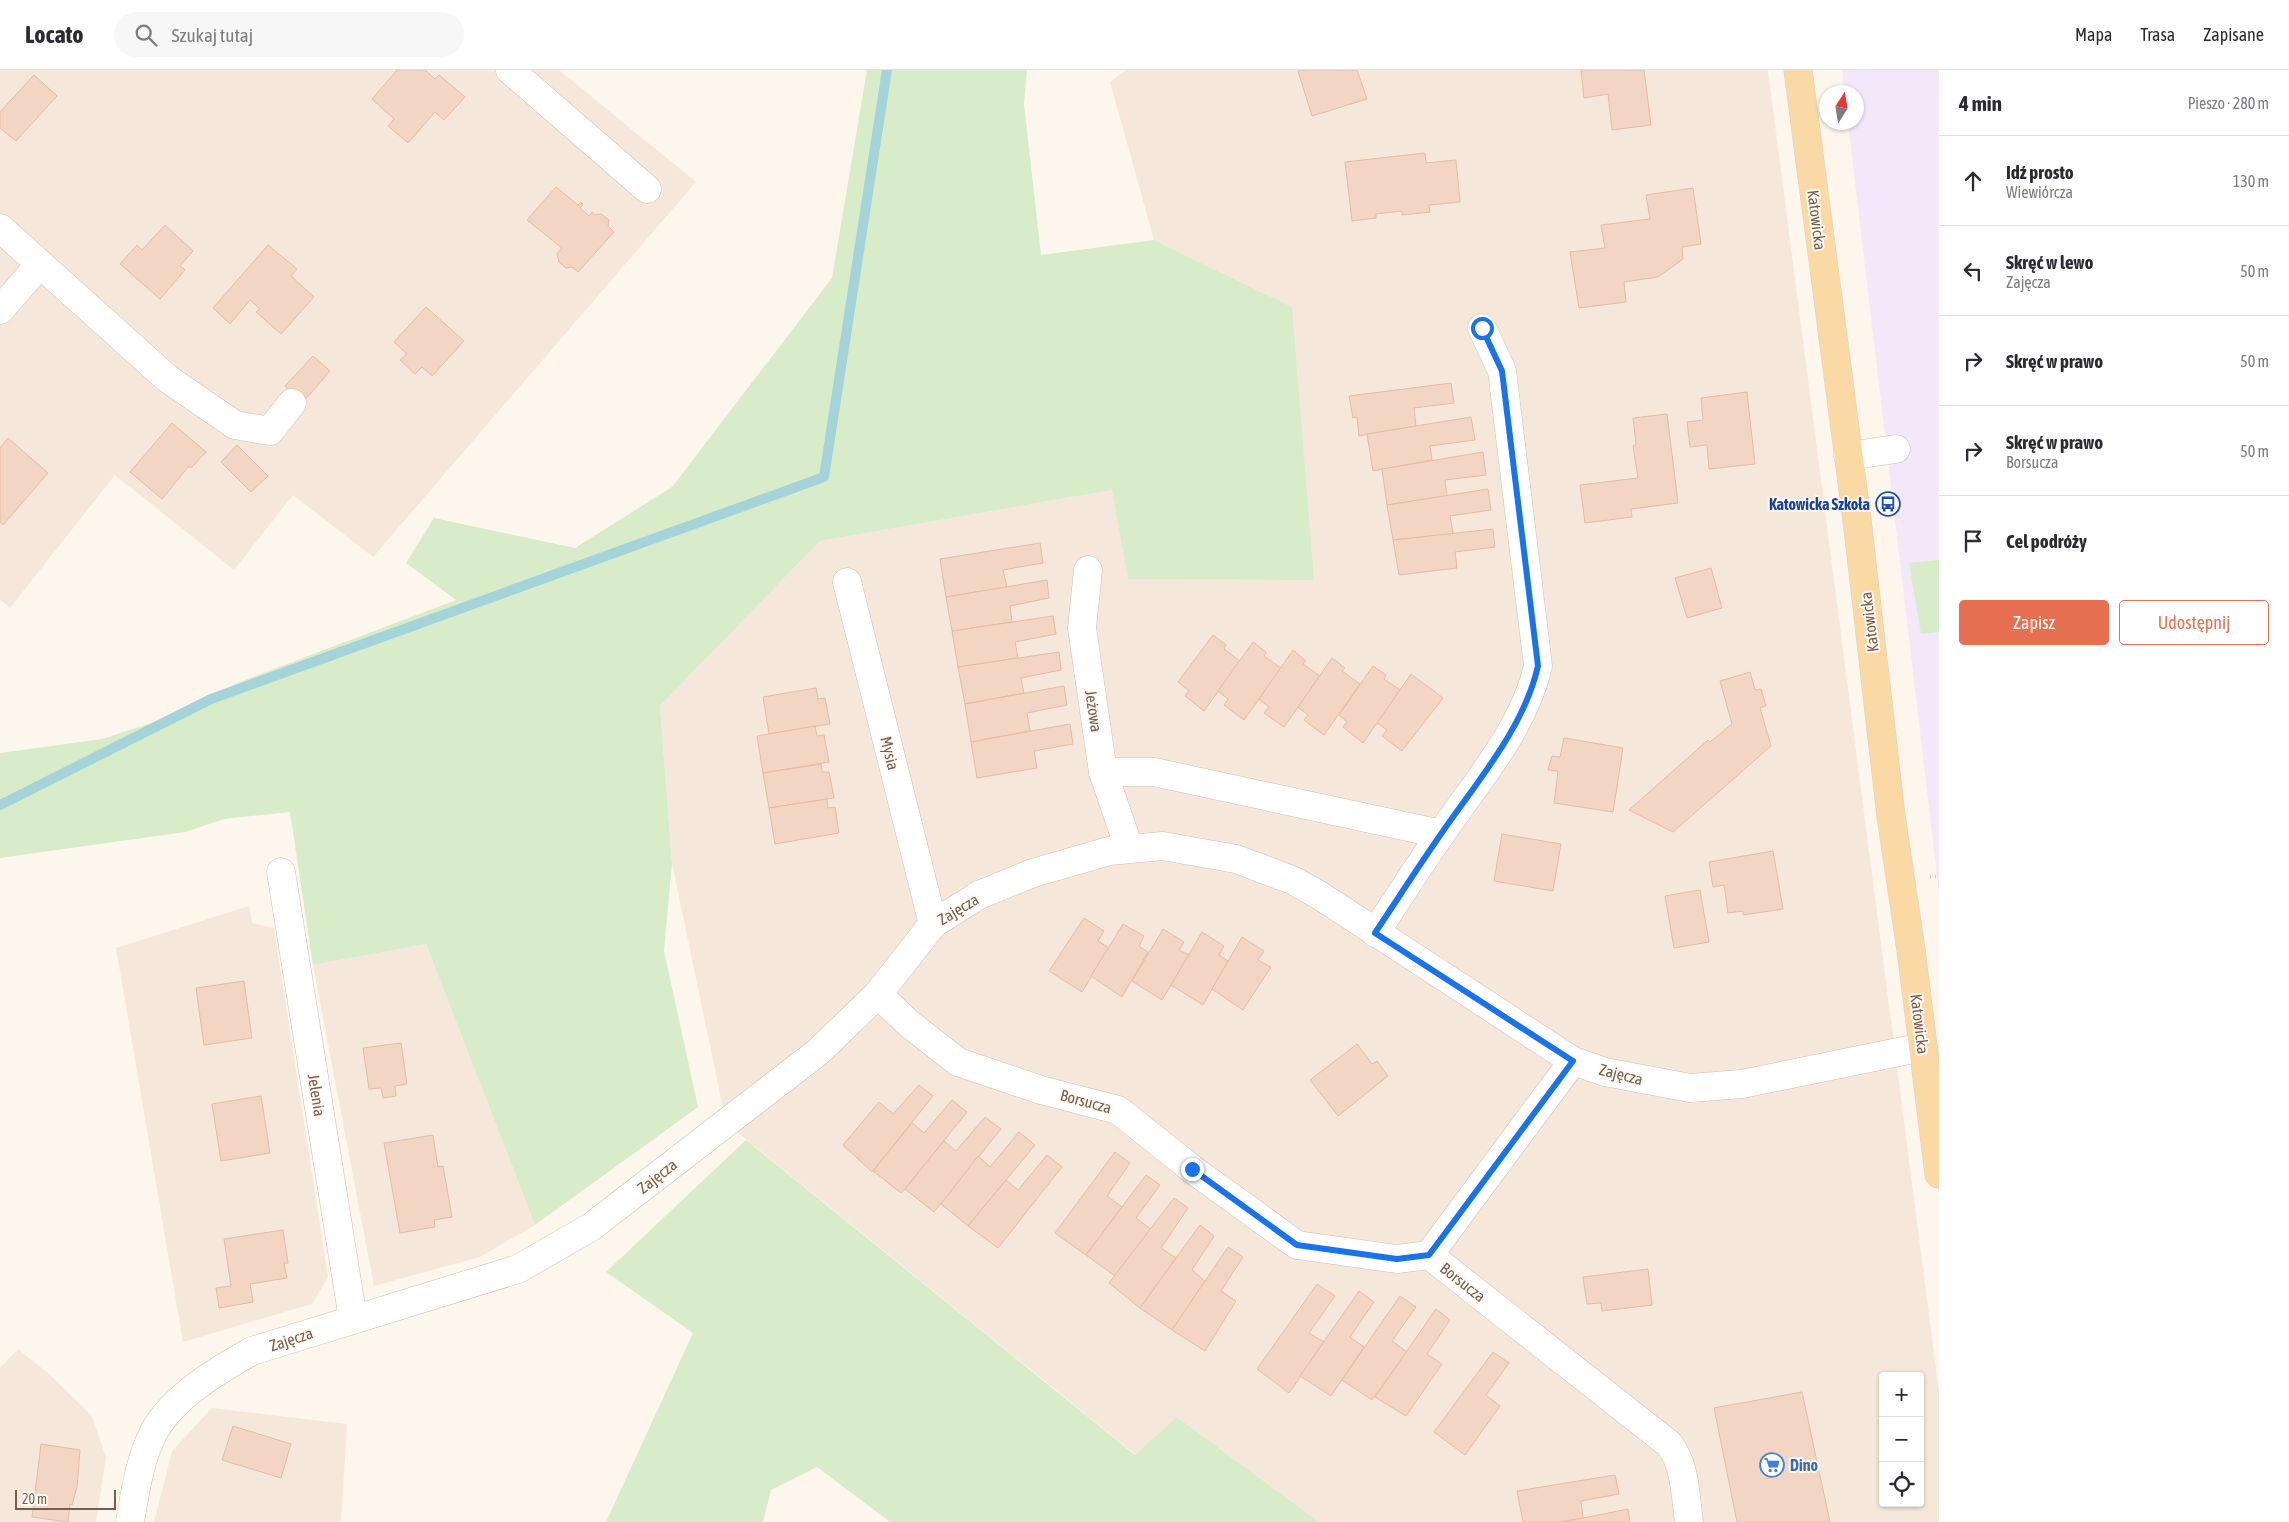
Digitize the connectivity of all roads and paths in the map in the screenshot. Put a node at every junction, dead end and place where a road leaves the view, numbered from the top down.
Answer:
1 (510, 70) edge
2 (1798, 70) edge
3 (647, 189) dead end
4 (0, 228) edge
5 (40, 264) junction
6 (0, 310) edge
7 (1482, 328) dead end
8 (292, 403) dead end
9 (1896, 449) dead end
10 (1848, 456) junction
11 (1088, 570) dead end
12 (847, 582) dead end
13 (1103, 772) junction
14 (1441, 834) junction
15 (1129, 848) junction
16 (281, 872) dead end
17 (933, 924) junction
18 (1375, 933) junction
19 (878, 994) junction
20 (1923, 1047) junction
21 (1573, 1061) junction
22 (1933, 1084) edge
23 (1939, 1174) edge
24 (1429, 1255) junction
25 (353, 1319) junction
26 (130, 1522) edge
27 (1689, 1522) edge

1 - 3 street
2 - 10 main road, Katowicka
4 - 5 street
5 - 6 street
5 - 8 street
7 - 14 street
9 - 10 street
10 - 20 main road, Katowicka
11 - 13 street, Jeżowa
12 - 17 street, Mysia
13 - 14 street
13 - 15 street, Jeżowa
14 - 18 street
15 - 17 street, Zajęcza
15 - 18 street, Zajęcza
16 - 25 street, Jelenia
17 - 19 street, Zajęcza
18 - 21 street, Zajęcza
19 - 24 street, Borsucza
19 - 25 street, Zajęcza
20 - 21 street, Zajęcza
20 - 22 main road, Katowicka
21 - 24 street
22 - 23 main road, Katowicka
24 - 27 street, Borsucza
25 - 26 street, Zajęcza

